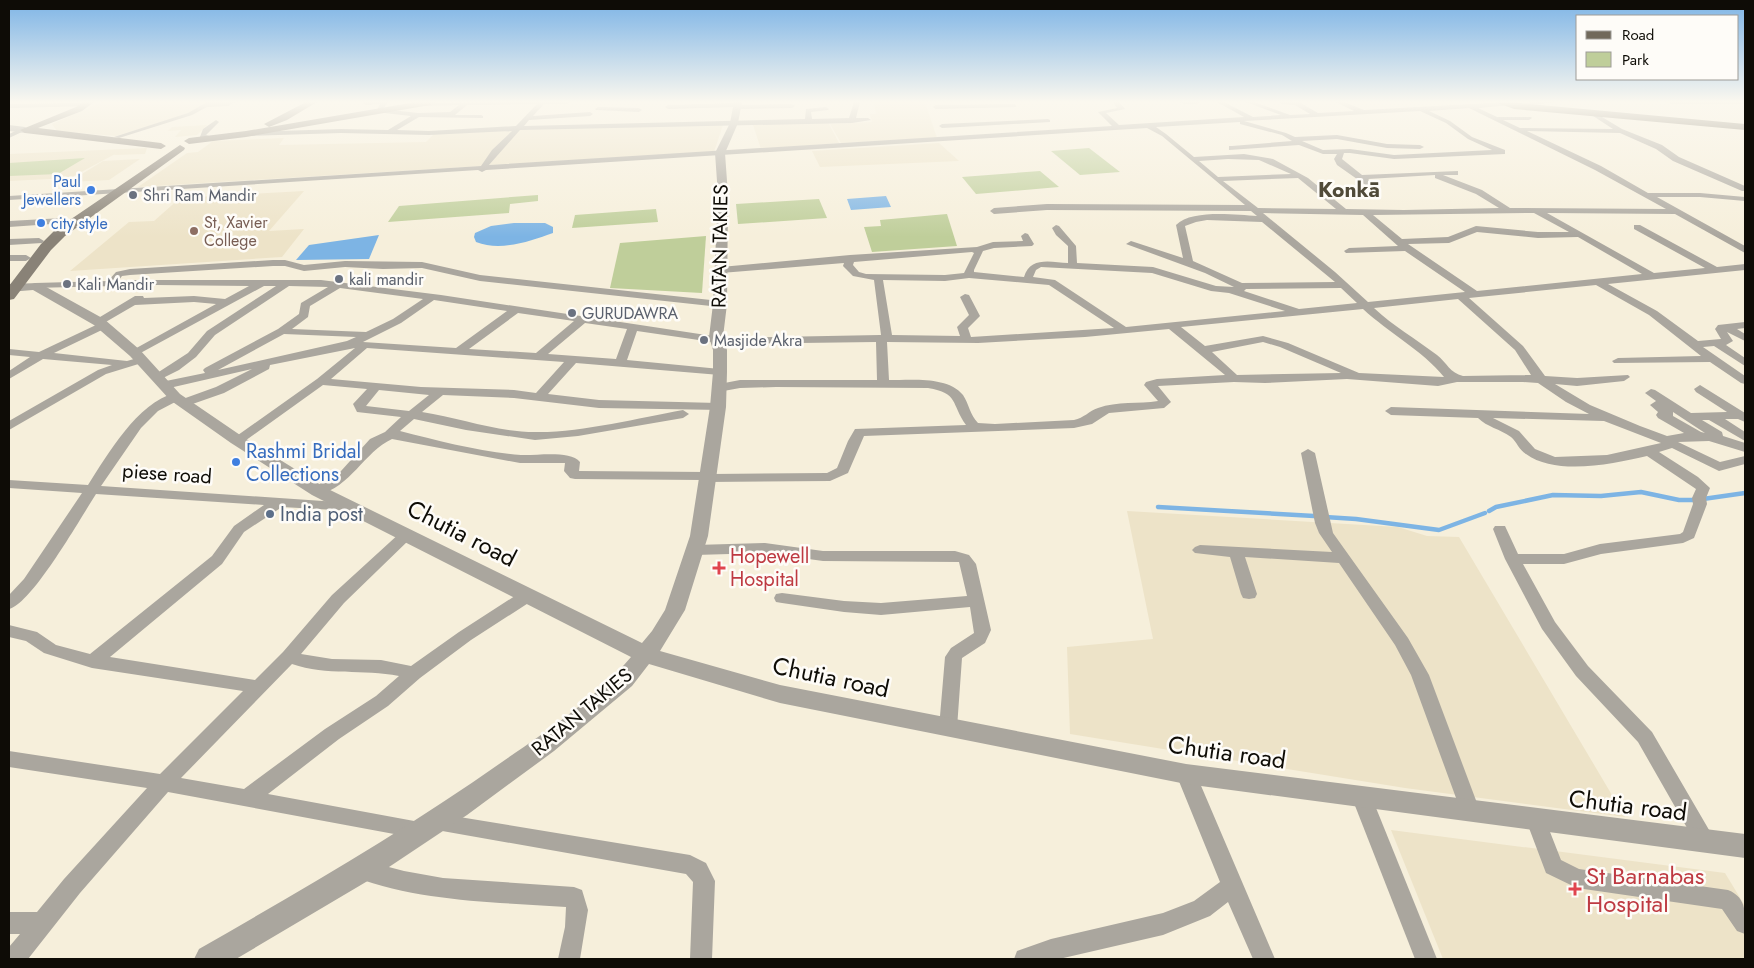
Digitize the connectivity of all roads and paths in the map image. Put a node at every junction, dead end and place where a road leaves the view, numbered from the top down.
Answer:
1 (173, 147) edge
2 (500, 147) edge
3 (723, 147) edge
4 (829, 147) edge
5 (1180, 147) edge
6 (1244, 147) edge
7 (1310, 147) edge
8 (1491, 147) edge
9 (1555, 147) edge
10 (1659, 147) edge
11 (1232, 148) dead end
12 (1342, 151) junction
13 (720, 154) junction
14 (1195, 159) junction
15 (483, 169) junction
16 (1428, 172) junction
17 (1455, 173) dead end
18 (1298, 176) junction
19 (1359, 177) junction
20 (1216, 179) junction
21 (1377, 189) dead end
22 (1745, 189) edge
23 (108, 193) junction
24 (1645, 195) junction
25 (9, 198) edge
26 (1745, 199) edge
27 (1254, 209) junction
28 (1536, 210) junction
29 (994, 211) dead end
30 (1343, 211) junction
31 (1509, 211) junction
32 (1365, 212) junction
33 (1675, 212) junction
34 (1264, 219) junction
35 (63, 221) junction
36 (9, 224) edge
37 (1056, 228) dead end
38 (1637, 228) dead end
39 (1576, 235) junction
40 (1026, 236) dead end
41 (39, 241) junction
42 (9, 242) edge
43 (1131, 244) dead end
44 (1402, 245) junction
45 (978, 250) junction
46 (1745, 250) edge
47 (1349, 251) dead end
48 (9, 258) edge
49 (26, 258) junction
50 (850, 258) junction
51 (1189, 265) junction
52 (1072, 266) junction
53 (1745, 267) edge
54 (721, 270) junction
55 (1715, 270) junction
56 (969, 275) junction
57 (1652, 276) junction
58 (878, 277) junction
59 (1335, 277) junction
60 (1258, 279) dead end
61 (1028, 280) junction
62 (169, 282) junction
63 (262, 282) junction
64 (288, 282) junction
65 (1598, 282) junction
66 (110, 284) junction
67 (14, 285) edge
68 (338, 285) junction
69 (1344, 285) junction
70 (1242, 286) junction
71 (1230, 290) junction
72 (1474, 294) junction
73 (1459, 295) junction
74 (432, 297) junction
75 (965, 297) dead end
76 (133, 302) junction
77 (228, 302) junction
78 (720, 304) junction
79 (1364, 306) junction
80 (515, 310) junction
81 (1302, 312) junction
82 (1233, 319) junction
83 (582, 320) junction
84 (101, 324) junction
85 (1171, 325) junction
86 (1745, 325) edge
87 (1725, 326) junction
88 (633, 328) junction
89 (1124, 330) junction
90 (282, 331) junction
91 (884, 338) junction
92 (1745, 338) edge
93 (717, 339) junction
94 (1263, 339) junction
95 (365, 340) junction
96 (967, 340) junction
97 (1716, 343) junction
98 (1695, 344) junction
99 (1203, 350) junction
100 (9, 352) edge
101 (457, 352) junction
102 (43, 354) junction
103 (538, 357) junction
104 (280, 358) junction
105 (134, 359) junction
106 (573, 359) junction
107 (1712, 359) junction
108 (1618, 361) dead end
109 (1745, 363) edge
110 (621, 364) junction
111 (720, 372) junction
112 (9, 376) edge
113 (1360, 376) junction
114 (1624, 377) dead end
115 (196, 378) junction
116 (1234, 378) junction
117 (1455, 379) junction
118 (1541, 379) junction
119 (321, 381) junction
120 (1745, 381) edge
121 (883, 383) junction
122 (376, 387) junction
123 (718, 388) junction
124 (1700, 389) dead end
125 (170, 390) junction
126 (440, 392) junction
127 (539, 397) junction
128 (718, 406) junction
129 (698, 407) junction
130 (1391, 411) dead end
131 (412, 414) junction
132 (1480, 414) junction
133 (1711, 416) junction
134 (1688, 417) junction
135 (1741, 417) edge
136 (1609, 418) junction
137 (9, 426) edge
138 (983, 428) junction
139 (390, 435) junction
140 (1696, 435) junction
141 (1745, 437) edge
142 (1722, 438) junction
143 (237, 440) junction
144 (1669, 443) junction
145 (1745, 448) edge
146 (1308, 452) dead end
147 (1650, 452) junction
148 (1745, 460) edge
149 (707, 477) junction
150 (9, 484) edge
151 (93, 489) junction
152 (318, 491) junction
153 (279, 502) junction
154 (353, 507) junction
155 (1500, 529) dead end
156 (406, 534) junction
157 (695, 550) junction
158 (1200, 550) dead end
159 (1236, 553) junction
160 (1343, 558) junction
161 (1513, 559) junction
162 (1249, 594) dead end
163 (528, 596) junction
164 (782, 598) dead end
165 (977, 601) junction
166 (9, 604) edge
167 (9, 631) edge
168 (646, 655) junction
169 (289, 656) junction
170 (92, 662) junction
171 (414, 673) junction
172 (257, 687) junction
173 (948, 728) junction
174 (9, 759) edge
175 (1186, 774) junction
176 (164, 783) junction
177 (1362, 798) junction
178 (246, 799) junction
179 (1470, 811) junction
180 (1536, 820) junction
181 (428, 826) junction
182 (1705, 841) junction
183 (1745, 846) edge
184 (361, 870) junction
185 (1232, 886) junction
186 (1745, 922) edge
187 (9, 923) edge
188 (41, 923) junction
189 (14, 959) edge
190 (209, 959) edge
191 (569, 959) edge
192 (701, 959) edge
193 (1025, 959) edge
194 (1264, 959) edge
195 (1426, 959) edge

1 - 23 main road
2 - 15 street
3 - 13 street, RATAN TAKIES
4 - 13 street
5 - 14 street
6 - 11 street
7 - 12 street
8 - 12 street
9 - 24 street
10 - 22 street
12 - 19 street
13 - 15 street
13 - 54 street, RATAN TAKIES
14 - 18 street
14 - 20 street
15 - 23 street
16 - 17 street
16 - 19 street
16 - 31 street
18 - 20 street
18 - 30 street
19 - 21 street
20 - 27 street
23 - 25 street
23 - 35 main road
23 - 67 main road
24 - 26 street
24 - 33 street
27 - 29 street
27 - 30 street
27 - 34 street
28 - 31 street
28 - 33 street
28 - 39 street
30 - 32 street
31 - 32 street
32 - 44 street
33 - 46 street
34 - 51 street
34 - 59 street
35 - 36 street
35 - 41 main road
37 - 52 street
38 - 55 street
39 - 44 street
39 - 57 street
40 - 45 street
41 - 42 street
41 - 49 main road
43 - 51 street
44 - 47 street
44 - 72 street
45 - 50 street
45 - 56 street
48 - 49 street
49 - 67 main road
50 - 54 street
50 - 58 street
51 - 70 street
52 - 61 street
52 - 71 street
53 - 55 street
54 - 78 street, RATAN TAKIES
55 - 57 street
56 - 58 street
56 - 61 street
57 - 65 street
58 - 91 street
59 - 60 street
59 - 69 street
61 - 89 street
62 - 63 street
62 - 66 street
62 - 76 street
63 - 64 street
63 - 77 street
64 - 68 street
64 - 125 street
65 - 72 street
65 - 98 street
66 - 67 street
66 - 78 street
67 - 84 street, Chutia road
68 - 74 street
68 - 90 street
69 - 70 street
69 - 79 street
70 - 71 street
71 - 81 street
72 - 73 street
73 - 79 street
73 - 118 street
74 - 80 street
74 - 95 street
75 - 96 street
76 - 77 street
76 - 84 street
77 - 105 street
78 - 93 street, RATAN TAKIES
79 - 81 street
79 - 117 street
80 - 83 street
80 - 101 street
81 - 82 street
82 - 85 street
82 - 94 street
83 - 88 street
83 - 103 street
84 - 102 street
84 - 105 street, Chutia road
85 - 89 street
85 - 99 street
86 - 87 street
87 - 92 street
87 - 97 street
88 - 93 street
88 - 110 street
89 - 96 street
90 - 95 street
90 - 115 street
91 - 93 street
91 - 96 street
91 - 121 street
93 - 111 street, RATAN TAKIES
94 - 99 street
94 - 113 street
95 - 101 street
95 - 104 street
95 - 119 street
97 - 98 street
97 - 109 street
98 - 107 street
99 - 116 street
100 - 102 street
101 - 103 street
102 - 105 street
102 - 112 street
103 - 106 street
104 - 115 street
104 - 125 street
105 - 125 street, Chutia road
105 - 137 street
106 - 110 street
106 - 127 street
107 - 108 street
107 - 120 street
110 - 111 street
111 - 123 street, RATAN TAKIES
113 - 116 street
113 - 117 street
114 - 118 street
115 - 125 street
116 - 138 street
117 - 118 street
118 - 136 street
119 - 122 street
119 - 143 street
121 - 123 street
121 - 138 street
122 - 126 street
122 - 131 street
123 - 128 street, RATAN TAKIES
124 - 135 street
125 - 143 street, Chutia road
125 - 151 street
126 - 127 street
126 - 131 street
127 - 129 street
128 - 129 street
128 - 149 street, RATAN TAKIES
129 - 131 street
130 - 132 street
131 - 139 street
132 - 136 street
132 - 147 street
133 - 134 street
133 - 135 street
133 - 141 street
134 - 140 street
134 - 142 street
136 - 144 street
138 - 149 street
139 - 149 street
139 - 152 street
140 - 142 street
140 - 144 street
142 - 145 street
143 - 152 street, Chutia road
144 - 147 street
144 - 148 street
146 - 160 street
147 - 161 street
149 - 157 street, RATAN TAKIES
150 - 151 street, piese road
151 - 153 street, piese road
151 - 166 street
152 - 154 street, Chutia road
153 - 154 street, piese road
153 - 170 street
154 - 156 street, Chutia road
155 - 161 street
156 - 163 street, Chutia road
156 - 169 street
157 - 165 street
157 - 168 street, RATAN TAKIES
158 - 159 street
159 - 160 street
159 - 162 street
160 - 179 street
161 - 182 street
163 - 168 street, Chutia road
163 - 171 street
164 - 165 street
165 - 173 street
167 - 170 street
168 - 173 street, Chutia road
168 - 181 street, RATAN TAKIES
169 - 171 street
169 - 172 street
170 - 172 street
171 - 178 street
172 - 176 street
173 - 175 street, Chutia road
174 - 176 street
175 - 177 street, Chutia road
175 - 185 street
176 - 178 street
176 - 188 street
177 - 179 street, Chutia road
177 - 195 street
178 - 181 street
179 - 180 street, Chutia road
180 - 182 street, Chutia road
180 - 186 street
181 - 184 street, RATAN TAKIES
181 - 192 street
182 - 183 street, Chutia road
184 - 190 street, RATAN TAKIES
184 - 191 street
185 - 193 street
185 - 194 street
187 - 188 street
188 - 189 street

